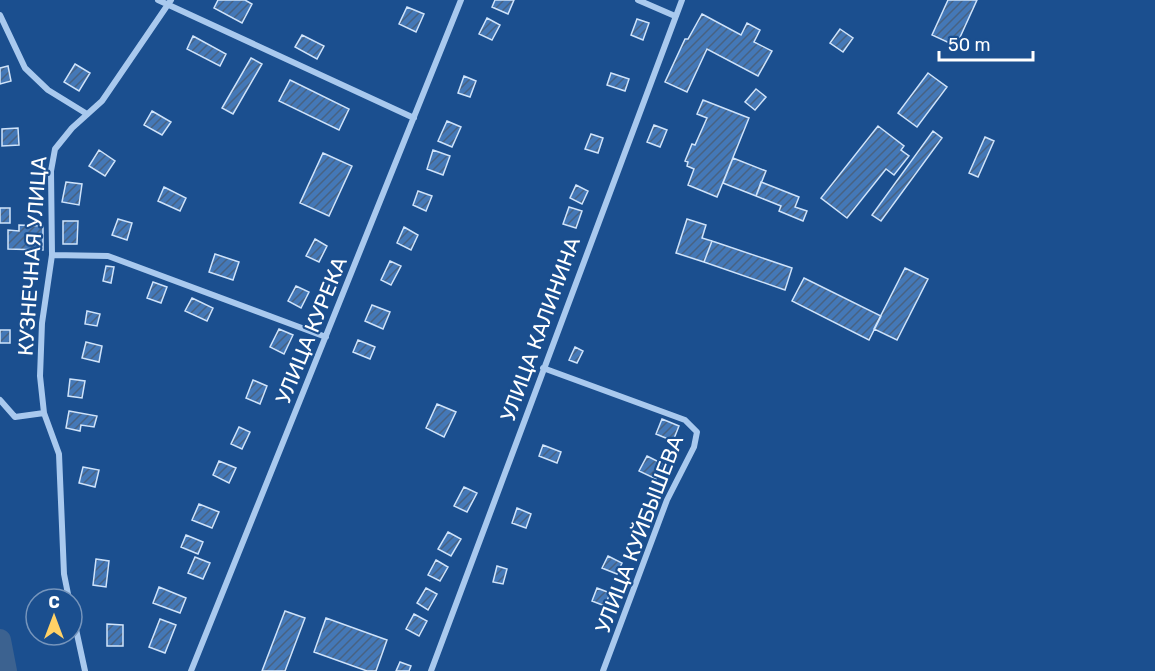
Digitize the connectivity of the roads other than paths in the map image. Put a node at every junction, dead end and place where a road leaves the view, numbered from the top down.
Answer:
1 (158, 0) edge
2 (461, 0) edge
3 (638, 0) edge
4 (682, 0) edge
5 (170, 2) edge
6 (0, 15) edge
7 (675, 16) junction
8 (87, 114) junction
9 (414, 118) junction
10 (51, 255) junction
11 (326, 337) junction
12 (543, 368) junction
13 (0, 400) edge
14 (44, 413) junction
15 (67, 587) edge
16 (80, 647) edge
17 (85, 671) edge
18 (191, 671) edge
19 (431, 671) edge
20 (603, 671) edge

1 - 5 street
2 - 9 street, УЛИЦА КУРЕКА
3 - 7 street
4 - 7 street, УЛИЦА КАЛИНИНА
5 - 8 street, КУЗНЕЧНАЯ УЛИЦА
5 - 9 street
6 - 8 street
7 - 12 street, УЛИЦА КАЛИНИНА
8 - 10 street, КУЗНЕЧНАЯ УЛИЦА
9 - 11 street, УЛИЦА КУРЕКА
10 - 11 street
10 - 14 street, КУЗНЕЧНАЯ УЛИЦА
11 - 18 street, УЛИЦА КУРЕКА
12 - 19 street, УЛИЦА КАЛИНИНА
12 - 20 street, УЛИЦА КУЙБЫШЕВА
13 - 14 street
14 - 15 street, КУЗНЕЧНАЯ УЛИЦА
16 - 17 street

